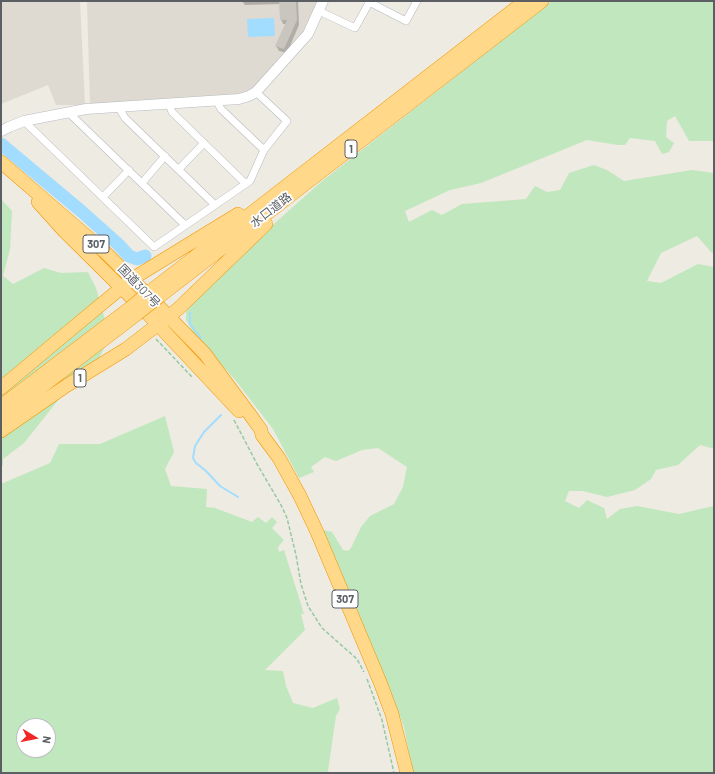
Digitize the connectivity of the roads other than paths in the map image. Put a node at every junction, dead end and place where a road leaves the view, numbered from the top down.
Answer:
1 (323, 1) edge
2 (369, 1) edge
3 (417, 1) edge
4 (525, 1) edge
5 (542, 1) edge
6 (319, 11) junction
7 (256, 92) junction
8 (216, 100) junction
9 (170, 104) junction
10 (119, 108) junction
11 (68, 112) junction
12 (24, 121) junction
13 (1, 131) edge
14 (204, 143) junction
15 (264, 150) junction
16 (165, 156) junction
17 (1, 162) edge
18 (179, 169) junction
19 (129, 170) junction
20 (18, 178) junction
21 (293, 180) junction
22 (142, 182) junction
23 (308, 182) junction
24 (246, 184) junction
25 (103, 197) junction
26 (214, 204) junction
27 (185, 225) junction
28 (132, 279) junction
29 (121, 288) junction
30 (156, 293) junction
31 (186, 301) junction
32 (134, 311) junction
33 (168, 317) junction
34 (158, 325) junction
35 (185, 333) junction
36 (1, 388) edge
37 (1, 406) edge
38 (1, 418) edge
39 (1, 430) edge
40 (262, 434) junction
41 (407, 773) edge

1 - 6 street
2 - 3 street
2 - 6 street
4 - 21 highway, 水口道路 / 1
5 - 23 highway, 水口道路 / 1
6 - 7 street
7 - 8 street
7 - 15 street
8 - 9 street
8 - 15 street
9 - 10 street
9 - 14 street
10 - 11 street
10 - 16 street
11 - 12 street
11 - 19 street
12 - 13 street
12 - 25 street
14 - 18 street
14 - 24 street
15 - 24 street
16 - 18 street
16 - 22 street
17 - 20 highway, 国道307号 / 307
18 - 26 street
19 - 22 street
19 - 25 street
20 - 28 highway, 国道307号 / 307
20 - 29 highway, 国道307号 / 307
21 - 28 highway, 1
21 - 30 highway, 水口道路 / 1
22 - 27 street
23 - 30 highway, 水口道路 / 1
23 - 31 highway, 1
24 - 26 street
25 - 27 street
26 - 27 street
28 - 29 highway, 1
28 - 33 highway, 国道307号 / 307
29 - 34 highway, 国道307号 / 307
29 - 36 highway, 1
30 - 32 highway, 水口道路 / 1, bridge
31 - 33 highway, 1
31 - 35 highway
32 - 37 highway, 水口道路 / 1
32 - 38 highway, 水口道路 / 1
33 - 34 highway, 1
33 - 35 highway, 307
34 - 39 highway, 1
34 - 40 highway, 307
35 - 40 highway, 307
40 - 41 highway, 307

